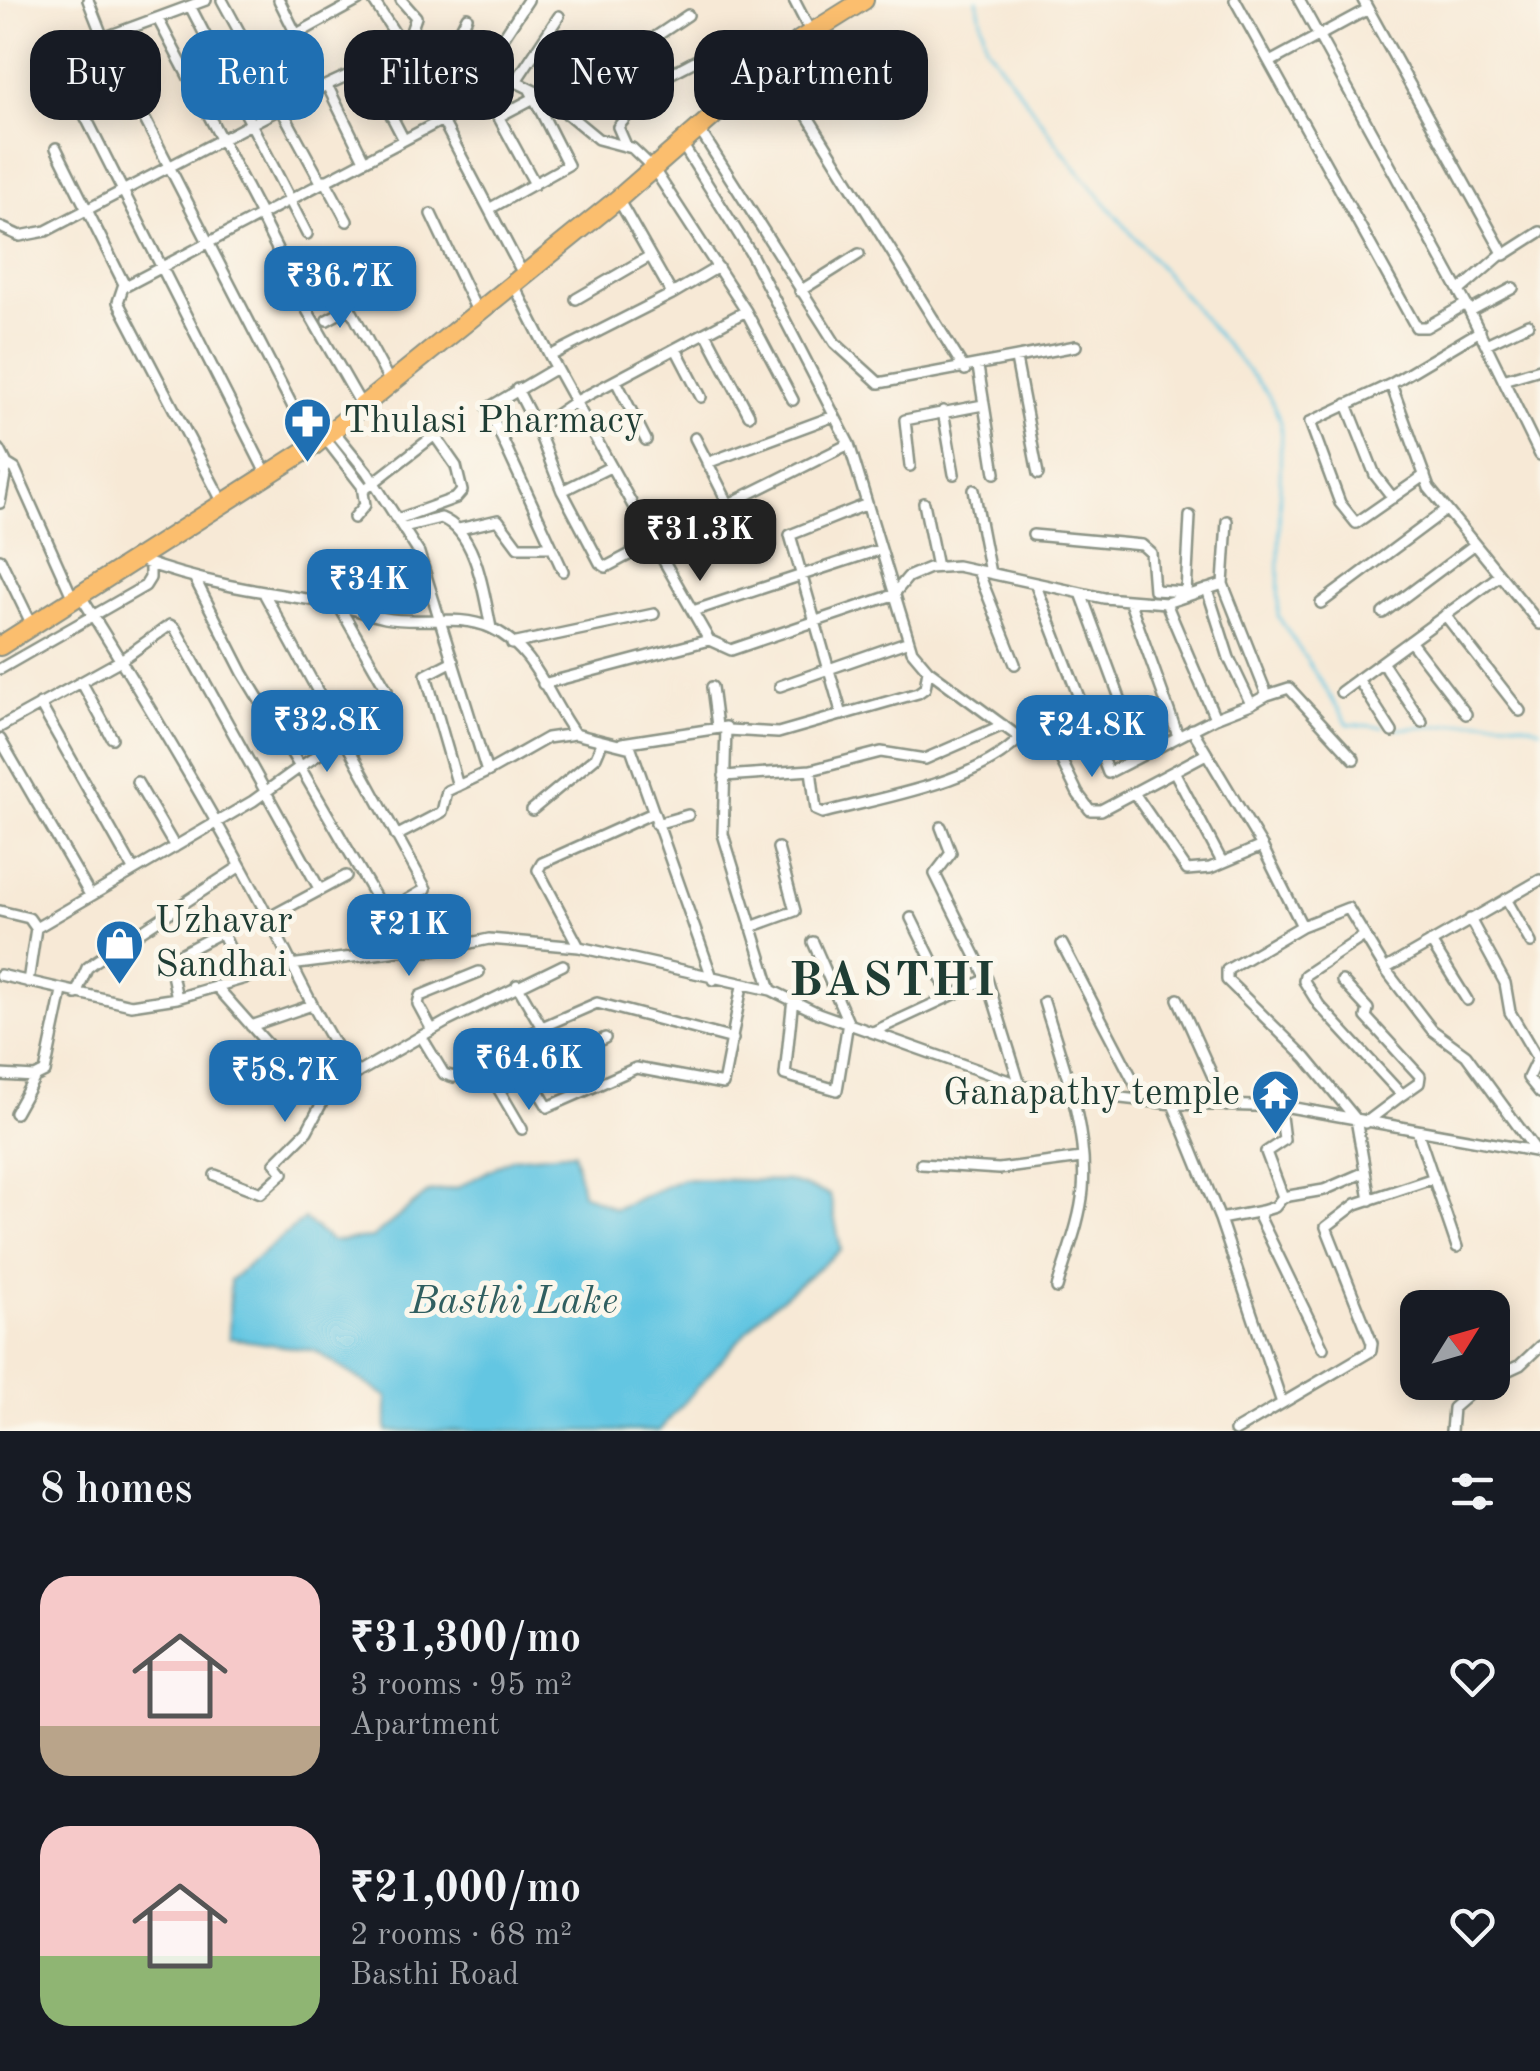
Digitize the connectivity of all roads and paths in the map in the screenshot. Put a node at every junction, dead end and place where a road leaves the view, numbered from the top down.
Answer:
1 (88, 0) edge
2 (206, 0) edge
3 (222, 0) edge
4 (279, 0) edge
5 (359, 0) edge
6 (373, 0) edge
7 (401, 0) edge
8 (528, 0) edge
9 (794, 0) edge
10 (864, 0) edge
11 (1236, 0) edge
12 (1299, 0) edge
13 (1366, 5) edge
14 (190, 6) junction
15 (688, 15) dead end
16 (558, 16) dead end
17 (467, 17) dead end
18 (158, 19) junction
19 (101, 30) edge
20 (127, 30) edge
21 (238, 30) edge
22 (295, 30) edge
23 (304, 30) edge
24 (393, 30) edge
25 (412, 30) edge
26 (459, 30) edge
27 (508, 30) edge
28 (666, 30) edge
29 (809, 30) edge
30 (815, 30) edge
31 (1320, 36) junction
32 (1270, 62) junction
33 (344, 77) edge
34 (516, 81) joint
35 (327, 85) junction
36 (324, 87) edge
37 (528, 87) junction
38 (534, 91) edge
39 (534, 98) joint
40 (514, 109) edge
41 (88, 120) edge
42 (147, 120) edge
43 (260, 120) edge
44 (287, 120) edge
45 (394, 120) edge
46 (500, 120) edge
47 (545, 120) edge
48 (575, 120) edge
49 (625, 120) edge
50 (709, 120) edge
51 (810, 120) edge
52 (443, 121) joint
53 (251, 125) junction
54 (699, 129) junction
55 (223, 140) junction
56 (404, 140) junction
57 (625, 143) junction
58 (682, 144) junction
59 (56, 148) dead end
60 (364, 160) junction
61 (172, 167) junction
62 (654, 168) junction
63 (323, 181) junction
64 (535, 184) junction
65 (126, 190) junction
66 (290, 199) junction
67 (618, 199) junction
68 (489, 209) junction
69 (88, 210) junction
70 (431, 214) dead end
71 (260, 215) junction
72 (347, 221) dead end
73 (0, 227) edge
74 (1540, 232) edge
75 (307, 234) dead end
76 (210, 242) junction
77 (278, 251) dead end
78 (859, 254) dead end
79 (1504, 255) junction
80 (650, 256) junction
81 (324, 260) dead end
82 (163, 267) junction
83 (718, 268) junction
84 (518, 278) junction
85 (291, 282) dead end
86 (124, 288) junction
87 (1512, 288) dead end
88 (800, 291) junction
89 (1459, 291) junction
90 (672, 294) junction
91 (576, 299) dead end
92 (1468, 307) junction
93 (350, 308) junction
94 (746, 311) junction
95 (478, 313) junction
96 (327, 320) dead end
97 (1528, 324) dead end
98 (1480, 331) junction
99 (706, 332) junction
100 (1486, 344) junction
101 (1076, 346) dead end
102 (676, 350) junction
103 (550, 356) junction
104 (1016, 359) junction
105 (978, 367) junction
106 (556, 368) junction
107 (1540, 369) edge
108 (965, 370) junction
109 (1504, 380) junction
110 (616, 381) junction
111 (391, 384) junction
112 (1391, 384) junction
113 (516, 389) junction
114 (702, 397) dead end
115 (793, 400) dead end
116 (573, 404) junction
117 (1348, 404) junction
118 (982, 405) junction
119 (362, 407) junction
120 (944, 410) junction
121 (748, 414) dead end
122 (834, 416) junction
123 (457, 418) dead end
124 (537, 428) junction
125 (434, 436) junction
126 (323, 438) junction
127 (695, 438) dead end
128 (646, 440) dead end
129 (849, 444) junction
130 (0, 450) edge
131 (1540, 455) edge
132 (707, 463) junction
133 (4, 466) edge
134 (610, 466) junction
135 (910, 466) dead end
136 (994, 473) dead end
137 (954, 474) dead end
138 (1038, 474) dead end
139 (1425, 475) junction
140 (268, 478) junction
141 (373, 482) junction
142 (364, 490) junction
143 (974, 490) dead end
144 (562, 491) junction
145 (1392, 498) junction
146 (0, 503) edge
147 (924, 503) dead end
148 (224, 505) junction
149 (729, 505) junction
150 (865, 505) junction
151 (1446, 510) junction
152 (1190, 516) dead end
153 (354, 518) dead end
154 (1227, 521) dead end
155 (401, 523) junction
156 (459, 529) junction
157 (1033, 534) dead end
158 (652, 542) junction
159 (1474, 545) junction
160 (552, 547) junction
161 (878, 550) junction
162 (0, 559) edge
163 (144, 562) junction
164 (937, 568) junction
165 (562, 571) dead end
166 (978, 571) junction
167 (990, 574) junction
168 (799, 576) junction
169 (1499, 576) junction
170 (195, 580) junction
171 (1035, 583) junction
172 (1222, 584) junction
173 (1207, 589) junction
174 (1081, 593) junction
175 (1186, 594) junction
176 (266, 595) junction
177 (893, 595) junction
178 (78, 600) junction
179 (1129, 600) junction
180 (1166, 603) junction
181 (1321, 603) dead end
182 (339, 606) junction
183 (693, 610) junction
184 (1383, 612) dead end
185 (654, 614) dead end
186 (1445, 615) junction
187 (94, 616) junction
188 (440, 618) junction
189 (813, 624) junction
190 (1540, 624) edge
191 (33, 628) junction
192 (491, 628) junction
193 (709, 640) junction
194 (909, 641) junction
195 (1410, 641) junction
196 (512, 644) junction
197 (0, 646) edge
198 (121, 660) junction
199 (453, 661) junction
200 (1382, 662) junction
201 (1014, 664) dead end
202 (0, 669) edge
203 (829, 670) junction
204 (928, 670) junction
205 (1358, 679) junction
206 (82, 683) junction
207 (544, 684) junction
208 (712, 686) dead end
209 (780, 686) dead end
210 (387, 690) dead end
211 (1341, 692) dead end
212 (1267, 695) junction
213 (40, 704) junction
214 (1251, 704) junction
215 (1520, 712) dead end
216 (1466, 714) dead end
217 (842, 715) junction
218 (1215, 718) junction
219 (1422, 722) dead end
220 (1002, 725) junction
221 (717, 726) junction
222 (0, 727) edge
223 (1192, 729) junction
224 (728, 730) junction
225 (1392, 732) dead end
226 (575, 734) junction
227 (1178, 736) junction
228 (112, 738) dead end
229 (343, 738) junction
230 (1020, 738) junction
231 (0, 739) edge
232 (602, 743) junction
233 (622, 743) junction
234 (1141, 754) junction
235 (1206, 754) junction
236 (5, 759) edge
237 (1354, 759) dead end
238 (300, 767) junction
239 (811, 770) junction
240 (1174, 771) junction
241 (487, 772) junction
242 (724, 776) junction
243 (137, 782) dead end
244 (458, 786) junction
245 (263, 792) junction
246 (1134, 792) junction
247 (532, 810) dead end
248 (688, 815) dead end
249 (655, 819) junction
250 (215, 823) junction
251 (941, 827) dead end
252 (396, 836) junction
253 (1262, 846) junction
254 (175, 847) junction
255 (778, 848) dead end
256 (1222, 862) junction
257 (240, 867) junction
258 (134, 869) junction
259 (346, 876) dead end
260 (1540, 880) edge
261 (320, 890) junction
262 (90, 895) junction
263 (1506, 898) junction
264 (0, 910) edge
265 (387, 917) junction
266 (268, 918) junction
267 (911, 918) dead end
268 (1470, 919) junction
269 (1302, 926) junction
270 (751, 927) junction
271 (36, 928) junction
272 (1364, 936) junction
273 (813, 942) dead end
274 (1431, 942) junction
275 (1531, 943) dead end
276 (1062, 944) dead end
277 (578, 946) junction
278 (399, 951) junction
279 (290, 965) junction
280 (562, 965) dead end
281 (1385, 969) junction
282 (478, 972) dead end
283 (0, 975) edge
284 (243, 977) junction
285 (987, 979) junction
286 (714, 980) junction
287 (1342, 981) dead end
288 (28, 982) junction
289 (517, 985) junction
290 (216, 986) junction
291 (742, 986) junction
292 (771, 990) junction
293 (62, 991) junction
294 (76, 994) junction
295 (950, 995) junction
296 (178, 998) junction
297 (793, 998) junction
298 (1178, 1000) dead end
299 (1467, 1000) dead end
300 (1044, 1002) dead end
301 (309, 1006) junction
302 (848, 1022) junction
303 (251, 1026) junction
304 (542, 1026) junction
305 (432, 1030) junction
306 (874, 1031) junction
307 (421, 1036) junction
308 (605, 1038) dead end
309 (733, 1039) junction
310 (510, 1045) junction
311 (271, 1048) dead end
312 (1539, 1056) edge
313 (561, 1059) junction
314 (482, 1061) junction
315 (359, 1072) junction
316 (0, 1075) edge
317 (36, 1077) junction
318 (1020, 1085) junction
319 (580, 1092) junction
320 (1072, 1093) junction
321 (1540, 1093) edge
322 (1402, 1095) junction
323 (1144, 1101) junction
324 (1173, 1104) junction
325 (1226, 1106) junction
326 (1280, 1108) junction
327 (15, 1113) dead end
328 (1360, 1121) junction
329 (522, 1129) dead end
330 (1418, 1133) junction
331 (1538, 1152) edge
332 (1080, 1158) junction
333 (921, 1164) dead end
334 (1364, 1172) junction
335 (215, 1175) dead end
336 (1434, 1178) junction
337 (1284, 1197) junction
338 (1370, 1200) junction
339 (1262, 1210) junction
340 (1220, 1219) junction
341 (1457, 1247) dead end
342 (1057, 1288) dead end
343 (1540, 1346) edge
344 (1323, 1348) dead end
345 (1510, 1370) edge
346 (1463, 1400) edge
347 (1282, 1403) junction
348 (1235, 1431) edge
349 (1451, 1431) edge

1 - 19 street
2 - 14 street
3 - 21 street
4 - 22 street
5 - 23 street
6 - 24 street
7 - 25 street
8 - 27 street
9 - 29 street
10 - 30 highway
11 - 32 street
12 - 31 street
13 - 31 street
13 - 79 street
14 - 18 street
14 - 53 street
15 - 28 street
16 - 34 street
17 - 26 street
18 - 20 street
18 - 55 street
31 - 32 street
31 - 89 street
32 - 92 street
33 - 35 street
34 - 37 street
35 - 36 street
35 - 60 street
37 - 38 street
37 - 39 street
39 - 40 street
41 - 65 street
42 - 61 street
43 - 53 street
44 - 63 street
45 - 56 street
46 - 64 street
47 - 64 street
48 - 57 street
49 - 57 street
50 - 54 highway
51 - 108 street
52 - 56 street
52 - 68 street
53 - 55 street
53 - 66 street
54 - 58 highway
54 - 88 street
55 - 61 street
55 - 71 street
56 - 60 street
57 - 62 street
58 - 62 highway
58 - 122 street
59 - 69 street
60 - 63 street
61 - 65 street
61 - 76 street
62 - 67 highway
62 - 83 street
63 - 66 street
63 - 72 street
64 - 68 street
65 - 69 street
65 - 82 street
66 - 71 street
66 - 75 street
67 - 80 street
67 - 84 highway
68 - 84 street
69 - 73 street
69 - 86 street
70 - 95 street
71 - 76 street
71 - 77 street
74 - 79 street
76 - 82 street
76 - 126 street
78 - 88 street
79 - 89 street
80 - 90 street
80 - 91 street
81 - 93 street
82 - 86 street
82 - 140 street
83 - 90 street
83 - 94 street
84 - 95 highway
84 - 103 street
85 - 119 street
86 - 148 street
87 - 92 street
88 - 108 street
89 - 92 street
90 - 103 street
92 - 98 street
93 - 96 street
93 - 111 street
94 - 99 street
94 - 115 street
95 - 111 highway
97 - 100 street
98 - 100 street
98 - 112 street
99 - 102 street
99 - 121 street
100 - 109 street
101 - 104 street
102 - 110 street
102 - 114 street
103 - 106 street
104 - 105 street
104 - 138 street
105 - 108 street
105 - 118 street
106 - 113 street
106 - 116 street
107 - 109 street
109 - 131 street
110 - 116 street
110 - 128 street
111 - 119 highway
112 - 117 street
112 - 139 street
113 - 124 street
113 - 160 street
116 - 124 street
116 - 134 street
117 - 145 street
117 - 145 street
118 - 120 street
118 - 136 street
119 - 126 highway
120 - 135 street
120 - 137 street
122 - 129 street
122 - 132 street
123 - 125 street
124 - 144 street
125 - 141 street
125 - 155 street
126 - 140 highway
126 - 141 street
126 - 142 street
127 - 132 street
129 - 149 street
129 - 150 street
130 - 133 street
132 - 149 street
133 - 146 street
133 - 178 street
134 - 144 street
134 - 158 street
139 - 145 street
139 - 151 street
140 - 148 highway
141 - 142 street
141 - 155 street
142 - 153 street
143 - 167 street
144 - 158 street
147 - 164 street
148 - 163 highway
149 - 158 street
150 - 161 street
150 - 168 street
151 - 159 street
151 - 181 street
152 - 175 street
154 - 172 street
155 - 156 street
155 - 188 street
156 - 160 street
156 - 192 street
157 - 175 street
158 - 183 street
159 - 169 street
159 - 184 street
160 - 165 street
161 - 168 street
161 - 177 street
162 - 191 street
163 - 170 street
163 - 178 highway
163 - 187 street
164 - 166 street
164 - 177 street
166 - 167 street
166 - 201 street
167 - 171 street
168 - 183 street
168 - 189 street
169 - 186 street
169 - 190 street
170 - 176 street
170 - 238 street
171 - 174 street
171 - 234 street
172 - 173 street
172 - 212 street
173 - 175 street
173 - 214 street
174 - 179 street
174 - 234 street
175 - 180 street
176 - 182 street
176 - 229 street
177 - 189 street
177 - 194 street
178 - 187 street
178 - 191 highway
179 - 180 street
179 - 227 street
180 - 218 street
182 - 188 street
182 - 210 street
183 - 193 street
185 - 196 street
186 - 195 street
186 - 215 street
187 - 198 street
187 - 202 street
188 - 192 street
188 - 199 street
189 - 193 street
189 - 203 street
191 - 197 highway
192 - 196 street
193 - 207 street
194 - 203 street
194 - 204 street
195 - 200 street
195 - 216 street
196 - 207 street
198 - 206 street
198 - 245 street
198 - 250 street
199 - 241 street
199 - 244 street
200 - 205 street
200 - 219 street
203 - 209 street
203 - 217 street
204 - 217 street
204 - 220 street
205 - 211 street
205 - 225 street
206 - 213 street
206 - 228 street
207 - 226 street
208 - 221 street
212 - 214 street
212 - 237 street
213 - 222 street
213 - 258 street
214 - 218 street
217 - 224 street
218 - 223 street
220 - 230 street
220 - 239 street
221 - 224 street
221 - 233 street
223 - 227 street
223 - 235 street
224 - 242 street
226 - 232 street
226 - 241 street
227 - 234 street
229 - 238 street
229 - 252 street
230 - 239 street
230 - 246 street
231 - 236 street
232 - 233 street
232 - 247 street
233 - 249 street
235 - 240 street
235 - 253 street
236 - 262 street
238 - 245 street
238 - 265 street
239 - 242 street
240 - 246 street
240 - 256 street
241 - 244 street
242 - 270 street
243 - 254 street
244 - 252 street
245 - 250 street
245 - 261 street
246 - 256 street
248 - 249 street
249 - 277 street
249 - 286 street
250 - 254 street
250 - 257 street
251 - 285 street
252 - 265 street
253 - 256 street
253 - 269 street
254 - 258 street
255 - 270 street
257 - 266 street
257 - 294 street
258 - 262 street
259 - 261 street
260 - 263 street
261 - 266 street
262 - 271 street
263 - 268 street
263 - 275 street
264 - 271 street
265 - 278 street
266 - 279 street
267 - 295 street
268 - 274 street
268 - 312 street
269 - 272 street
269 - 328 street
270 - 292 street
271 - 288 street
272 - 281 street
272 - 322 street
273 - 302 street
274 - 281 street
274 - 299 street
276 - 323 street
277 - 278 street
277 - 286 street
278 - 279 street
279 - 284 street
279 - 301 street
280 - 289 street
281 - 331 street
282 - 305 street
283 - 288 street
284 - 290 street
284 - 296 street
285 - 295 street
285 - 318 street
286 - 291 street
287 - 322 street
288 - 293 street
289 - 304 street
289 - 305 street
290 - 296 street
290 - 303 street
291 - 292 street
291 - 309 street
292 - 297 street
293 - 294 street
293 - 317 street
294 - 296 street
295 - 306 street
297 - 302 street
297 - 302 street
298 - 325 street
300 - 320 street
301 - 303 street
301 - 315 street
302 - 306 street
303 - 311 street
304 - 309 street
304 - 310 street
304 - 313 street
305 - 307 street
306 - 318 street
307 - 314 street
307 - 315 street
308 - 313 street
309 - 319 street
310 - 314 street
310 - 319 street
312 - 321 street
313 - 319 street
314 - 329 street
315 - 335 street
316 - 317 street
317 - 327 street
318 - 320 street
320 - 323 street
320 - 332 street
322 - 328 street
323 - 324 street
324 - 325 street
324 - 340 street
325 - 326 street
326 - 328 street
326 - 337 street
328 - 330 street
328 - 334 street
330 - 331 street
330 - 336 street
332 - 333 street
332 - 342 street
334 - 337 street
334 - 338 street
336 - 338 street
336 - 341 street
337 - 339 street
338 - 347 street
339 - 340 street
339 - 344 street
340 - 347 street
343 - 345 street
346 - 349 street
347 - 348 street

